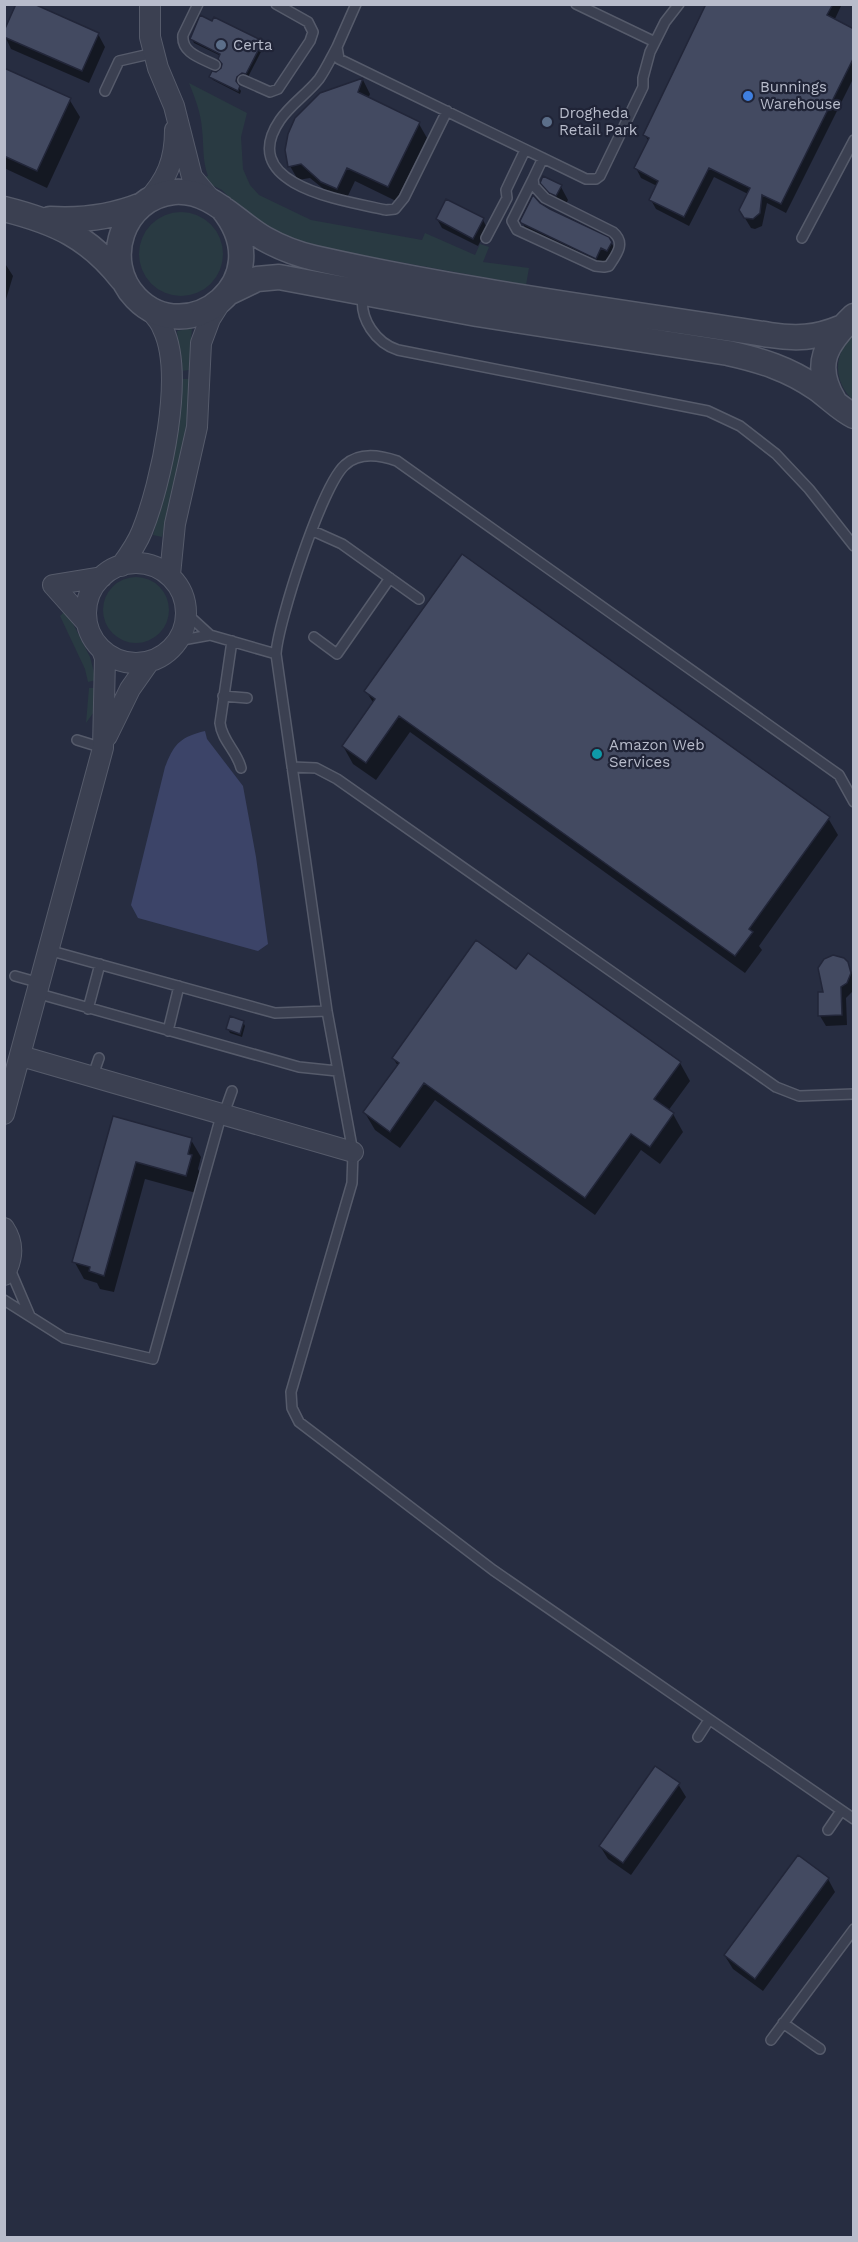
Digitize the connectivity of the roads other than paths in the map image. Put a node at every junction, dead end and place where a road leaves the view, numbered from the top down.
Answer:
1 (150, 4) edge
2 (198, 4) edge
3 (276, 4) edge
4 (356, 4) edge
5 (576, 4) edge
6 (679, 4) edge
7 (655, 42) junction
8 (337, 47) junction
9 (154, 52) junction
10 (215, 65) dead end
11 (243, 80) dead end
12 (105, 91) dead end
13 (174, 106) junction
14 (447, 111) junction
15 (854, 140) edge
16 (525, 150) junction
17 (543, 158) junction
18 (533, 179) junction
19 (144, 204) junction
20 (217, 205) junction
21 (4, 209) edge
22 (33, 216) junction
23 (486, 238) dead end
24 (802, 238) dead end
25 (129, 288) junction
26 (363, 293) junction
27 (226, 296) junction
28 (147, 307) junction
29 (848, 322) edge
30 (834, 401) junction
31 (854, 416) edge
32 (313, 531) junction
33 (854, 546) edge
34 (121, 566) junction
35 (170, 575) junction
36 (102, 577) junction
37 (390, 578) junction
38 (419, 599) dead end
39 (186, 613) junction
40 (86, 622) junction
41 (210, 635) junction
42 (314, 637) dead end
43 (177, 641) junction
44 (232, 641) junction
45 (102, 650) junction
46 (276, 654) junction
47 (149, 662) junction
48 (223, 696) junction
49 (247, 698) dead end
50 (77, 740) dead end
51 (104, 745) junction
52 (292, 767) junction
53 (241, 768) dead end
54 (854, 802) edge
55 (48, 950) junction
56 (100, 964) junction
57 (15, 976) dead end
58 (179, 986) junction
59 (38, 988) junction
60 (88, 1008) junction
61 (327, 1011) junction
62 (168, 1030) junction
63 (21, 1056) junction
64 (99, 1058) dead end
65 (337, 1071) junction
66 (9, 1076) edge
67 (92, 1078) junction
68 (232, 1091) dead end
69 (854, 1094) edge
70 (4, 1114) edge
71 (221, 1116) junction
72 (353, 1152) junction
73 (4, 1228) edge
74 (7, 1271) edge
75 (4, 1300) edge
76 (30, 1316) junction
77 (709, 1720) junction
78 (698, 1737) dead end
79 (841, 1811) junction
80 (854, 1819) edge
81 (828, 1830) dead end
82 (854, 1929) edge
83 (783, 2023) junction
84 (771, 2040) dead end
85 (820, 2049) dead end

1 - 9 street
2 - 10 lane
3 - 11 lane
4 - 8 lane
5 - 7 lane
6 - 7 lane
7 - 17 lane
8 - 14 lane
8 - 14 lane
9 - 12 lane
9 - 13 street
13 - 19 street
13 - 20 street
14 - 16 lane
15 - 24 lane
16 - 17 lane
16 - 23 lane
17 - 18 lane
18 - 18 lane
19 - 20 street
19 - 22 street
19 - 25 street
20 - 27 street
20 - 29 street
21 - 22 street
22 - 25 street
25 - 28 street
26 - 27 street
26 - 30 street
26 - 33 lane
27 - 28 street
27 - 35 street
28 - 34 street
29 - 30 street
30 - 31 street
32 - 37 lane
32 - 46 lane
32 - 54 lane
34 - 35 street
34 - 36 street
35 - 39 street
36 - 40 street
36 - 40 street
37 - 38 lane
37 - 42 lane
39 - 41 lane
39 - 43 street
40 - 45 street
41 - 43 lane
41 - 44 lane
43 - 47 street
44 - 46 lane
44 - 48 lane
45 - 47 street
45 - 51 street
46 - 52 lane
47 - 51 street
48 - 49 lane
48 - 53 lane
50 - 51 lane
51 - 55 street
52 - 61 lane
52 - 69 lane
55 - 56 lane
55 - 59 street
56 - 58 lane
56 - 60 lane
57 - 59 lane
58 - 61 lane
58 - 62 lane
59 - 60 lane
59 - 63 street
60 - 62 lane
61 - 65 lane
62 - 65 lane
63 - 66 street
63 - 67 street
64 - 67 lane
65 - 72 lane
66 - 70 street
67 - 71 street
68 - 71 lane
71 - 72 street
71 - 76 lane
72 - 77 lane
73 - 74 street
74 - 76 lane
75 - 76 lane
77 - 78 lane
77 - 79 lane
79 - 80 lane
79 - 81 lane
82 - 83 lane
83 - 84 lane
83 - 85 lane

